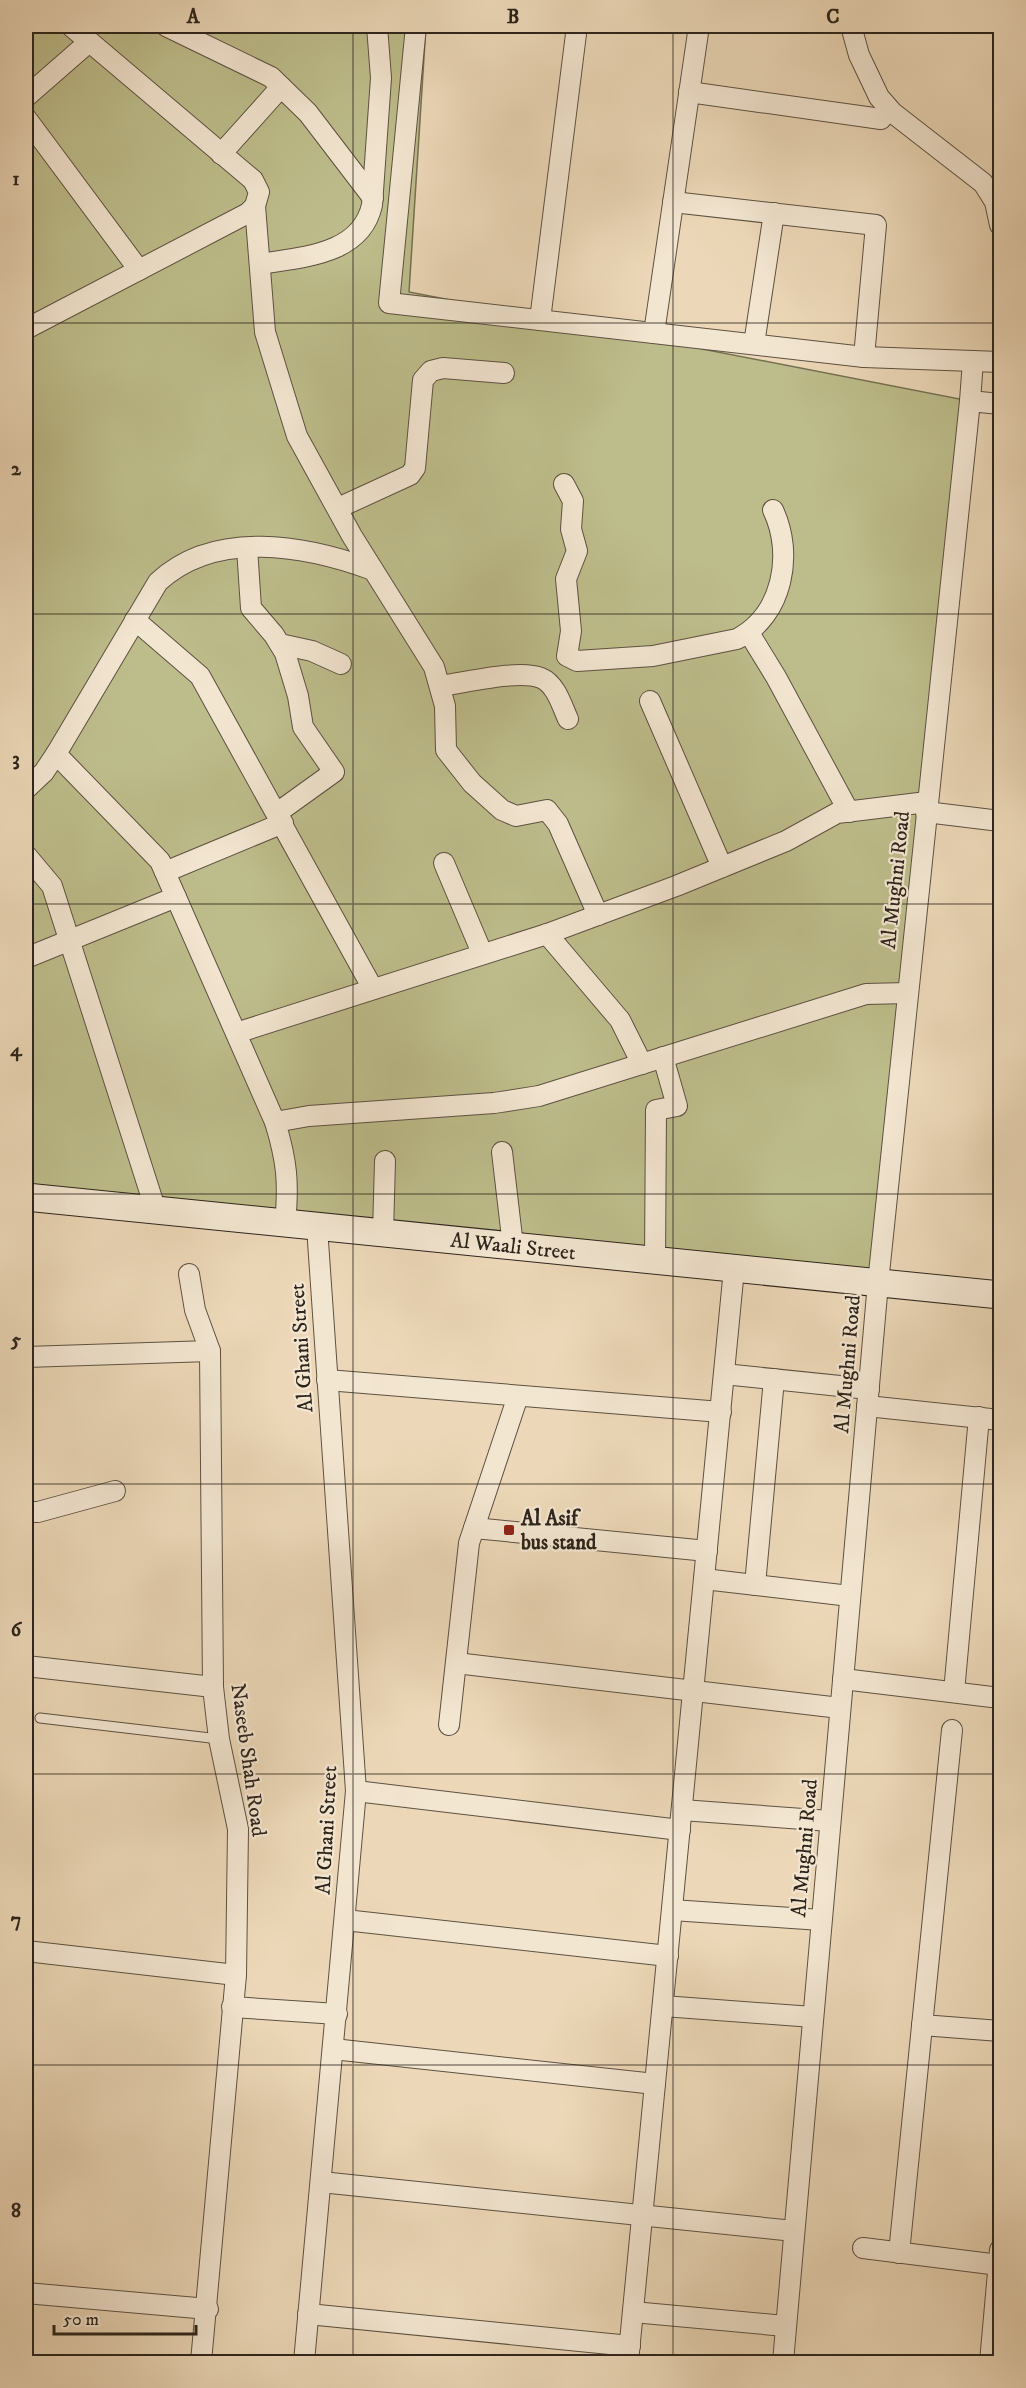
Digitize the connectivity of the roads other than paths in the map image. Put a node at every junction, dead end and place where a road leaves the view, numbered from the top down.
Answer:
1 (70, 26) edge
2 (166, 26) edge
3 (377, 26) edge
4 (416, 26) edge
5 (577, 26) edge
6 (699, 26) edge
7 (851, 26) edge
8 (89, 42) junction
9 (281, 87) junction
10 (689, 92) junction
11 (26, 97) edge
12 (26, 118) edge
13 (881, 119) dead end
14 (221, 154) junction
15 (373, 198) junction
16 (673, 202) junction
17 (255, 206) junction
18 (774, 213) junction
19 (1000, 225) edge
20 (260, 264) junction
21 (139, 270) junction
22 (540, 320) junction
23 (26, 329) edge
24 (654, 333) junction
25 (754, 344) junction
26 (864, 357) junction
27 (973, 361) junction
28 (1000, 362) edge
29 (504, 373) dead end
30 (970, 401) junction
31 (1000, 404) edge
32 (564, 484) dead end
33 (338, 508) junction
34 (773, 510) dead end
35 (247, 548) junction
36 (373, 570) junction
37 (135, 620) junction
38 (749, 633) junction
39 (280, 644) junction
40 (341, 664) dead end
41 (440, 686) junction
42 (651, 701) dead end
43 (568, 719) dead end
44 (57, 754) junction
45 (26, 789) edge
46 (927, 807) junction
47 (849, 812) junction
48 (280, 818) junction
49 (1000, 821) edge
50 (26, 855) edge
51 (444, 863) dead end
52 (722, 867) junction
53 (165, 872) junction
54 (176, 897) junction
55 (598, 915) junction
56 (547, 934) junction
57 (69, 939) junction
58 (482, 953) junction
59 (26, 958) edge
60 (373, 988) junction
61 (908, 993) junction
62 (236, 1033) junction
63 (663, 1057) junction
64 (642, 1064) junction
65 (275, 1122) junction
66 (502, 1152) dead end
67 (385, 1161) dead end
68 (26, 1197) edge
69 (156, 1211) junction
70 (285, 1224) junction
71 (316, 1227) junction
72 (383, 1233) junction
73 (513, 1246) junction
74 (655, 1261) junction
75 (734, 1269) junction
76 (189, 1274) dead end
77 (878, 1283) junction
78 (1000, 1295) edge
79 (210, 1352) junction
80 (26, 1357) edge
81 (724, 1374) junction
82 (774, 1379) junction
83 (327, 1380) junction
84 (518, 1396) junction
85 (868, 1398) junction
86 (721, 1412) junction
87 (979, 1418) junction
88 (1000, 1420) edge
89 (115, 1491) dead end
90 (26, 1512) edge
91 (474, 1528) junction
92 (707, 1551) junction
93 (704, 1579) junction
94 (755, 1585) junction
95 (850, 1596) junction
96 (456, 1663) junction
97 (26, 1666) edge
98 (843, 1679) junction
99 (213, 1687) junction
100 (693, 1691) junction
101 (954, 1692) junction
102 (1000, 1698) edge
103 (840, 1708) junction
104 (40, 1718) dead end
105 (449, 1725) dead end
106 (952, 1730) dead end
107 (219, 1738) junction
108 (356, 1791) junction
109 (682, 1810) junction
110 (830, 1821) junction
111 (680, 1830) junction
112 (672, 1910) junction
113 (345, 1920) junction
114 (821, 1920) junction
115 (26, 1951) edge
116 (668, 1956) junction
117 (236, 1975) junction
118 (663, 2006) junction
119 (232, 2007) junction
120 (337, 2014) junction
121 (813, 2017) junction
122 (922, 2025) junction
123 (1000, 2031) edge
124 (333, 2049) junction
125 (655, 2084) junction
126 (321, 2181) junction
127 (642, 2217) junction
128 (794, 2231) junction
129 (863, 2248) dead end
130 (899, 2253) junction
131 (1000, 2258) edge
132 (26, 2293) edge
133 (208, 2309) junction
134 (633, 2312) junction
135 (308, 2314) junction
136 (785, 2326) junction
137 (629, 2354) edge
138 (201, 2362) edge
139 (304, 2362) edge
140 (783, 2362) edge
141 (990, 2362) edge

1 - 8 street
2 - 9 street
3 - 15 street
4 - 22 street
5 - 22 street
6 - 10 street
7 - 19 street
8 - 11 street
8 - 14 street
9 - 14 street
9 - 15 street
10 - 13 street
10 - 16 street
12 - 21 street
14 - 17 street
15 - 20 street
16 - 18 street
16 - 24 street
17 - 20 street
17 - 21 street
18 - 25 street
18 - 26 street
20 - 33 street
21 - 23 street
22 - 24 street
24 - 25 street
25 - 26 street
26 - 27 street
27 - 28 street
27 - 30 street, Al Mughni Road
29 - 33 street
30 - 31 street
30 - 46 street, Al Mughni Road
32 - 38 street
33 - 36 street
34 - 38 street
35 - 36 street
35 - 37 street
35 - 39 street
36 - 41 street
37 - 44 street
37 - 48 street
38 - 47 street
39 - 40 street
39 - 48 street
41 - 43 street
41 - 55 street
42 - 52 street
44 - 45 street
44 - 53 street
46 - 47 street
46 - 49 street
46 - 61 street, Al Mughni Road
47 - 52 street
48 - 53 street
48 - 60 street
50 - 57 street
51 - 58 street
52 - 55 street
53 - 54 street
54 - 57 street
54 - 62 street
55 - 56 street
56 - 58 street
56 - 64 street
57 - 59 street
57 - 69 street
58 - 60 street
60 - 62 street
61 - 63 street
61 - 77 street, Al Mughni Road
62 - 65 street
63 - 64 street
63 - 74 street
64 - 65 street
65 - 70 street
66 - 73 street
67 - 72 street
68 - 69 street, Al Waali Street
69 - 70 street, Al Waali Street
70 - 71 street, Al Waali Street
71 - 72 street, Al Waali Street
71 - 83 street, Al Ghani Street
72 - 73 street, Al Waali Street
73 - 74 street, Al Waali Street
74 - 75 street, Al Waali Street
75 - 77 street, Al Waali Street
75 - 81 street
76 - 79 street, Naseeb Shah Road
77 - 78 street, Al Waali Street
77 - 85 street, Al Mughni Road
79 - 80 street
79 - 99 street, Naseeb Shah Road
81 - 82 street
81 - 86 street
82 - 85 street
82 - 94 street
83 - 84 street
83 - 108 street, Al Ghani Street
84 - 86 street
84 - 91 street
85 - 87 street
85 - 95 street, Al Mughni Road
86 - 92 street
87 - 88 street
87 - 101 street
89 - 90 street
91 - 92 street
91 - 96 street
92 - 93 street
93 - 94 street
93 - 100 street
94 - 95 street
95 - 98 street, Al Mughni Road
96 - 100 street
96 - 105 street
97 - 99 street
98 - 101 street
98 - 103 street, Al Mughni Road
99 - 107 street, Naseeb Shah Road
100 - 103 street
100 - 109 street
101 - 102 street
103 - 110 street, Al Mughni Road
104 - 107 lane
106 - 122 street
107 - 117 street, Naseeb Shah Road
108 - 111 street
108 - 113 street, Al Ghani Street
109 - 110 street
109 - 111 street
110 - 114 street, Al Mughni Road
111 - 112 street
112 - 114 street
112 - 116 street
113 - 116 street
113 - 120 street, Al Ghani Street
114 - 121 street, Al Mughni Road
115 - 117 street
116 - 118 street
117 - 119 street, Naseeb Shah Road
118 - 121 street
118 - 125 street
119 - 120 street
119 - 133 street, Naseeb Shah Road
120 - 124 street, Al Ghani Street
121 - 128 street, Al Mughni Road
122 - 123 street
122 - 130 street
124 - 125 street
124 - 126 street, Al Ghani Street
125 - 127 street
126 - 127 street
126 - 135 street, Al Ghani Street
127 - 128 street
127 - 134 street
128 - 136 street, Al Mughni Road
129 - 130 street
130 - 131 street
131 - 141 street
132 - 133 street
133 - 138 street, Naseeb Shah Road
134 - 136 street
134 - 137 street
135 - 137 street
135 - 139 street, Al Ghani Street
136 - 140 street, Al Mughni Road

